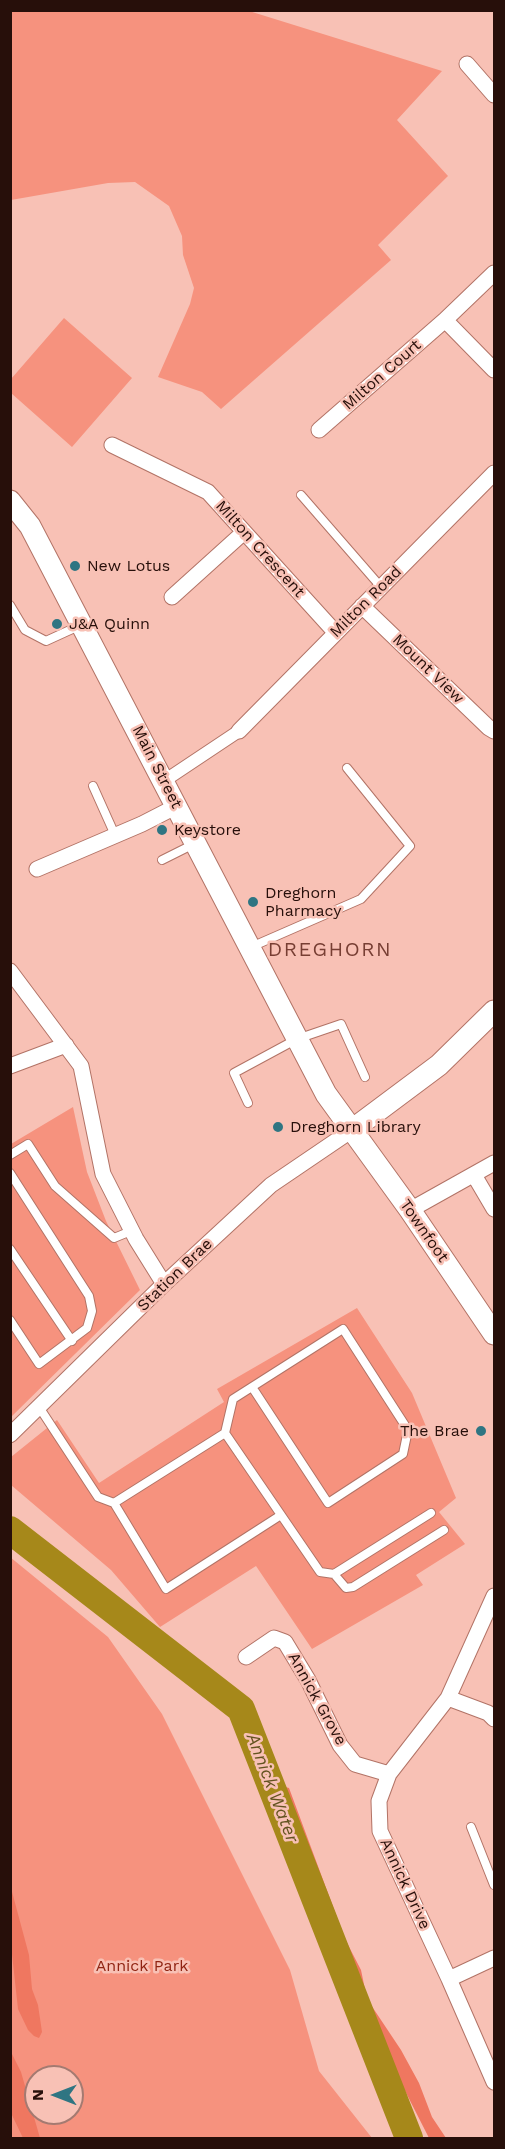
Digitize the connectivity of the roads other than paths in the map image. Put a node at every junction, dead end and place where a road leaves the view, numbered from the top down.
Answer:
1 (467, 64) dead end
2 (495, 95) edge
3 (495, 273) edge
4 (445, 320) junction
5 (495, 370) edge
6 (319, 430) dead end
7 (112, 445) dead end
8 (491, 484) edge
9 (301, 495) dead end
10 (10, 501) edge
11 (244, 532) junction
12 (381, 587) junction
13 (172, 597) dead end
14 (10, 605) edge
15 (362, 606) junction
16 (82, 625) junction
17 (335, 632) junction
18 (239, 731) joint
19 (495, 731) edge
20 (347, 768) dead end
21 (164, 782) junction
22 (93, 786) dead end
23 (177, 806) junction
24 (115, 835) junction
25 (196, 843) junction
26 (162, 860) dead end
27 (37, 869) dead end
28 (250, 947) junction
29 (10, 971) edge
30 (495, 1011) edge
31 (297, 1039) junction
32 (66, 1045) junction
33 (10, 1066) edge
34 (365, 1077) dead end
35 (248, 1102) dead end
36 (352, 1130) junction
37 (10, 1155) edge
38 (495, 1163) edge
39 (10, 1173) edge
40 (474, 1175) junction
41 (495, 1209) edge
42 (410, 1210) junction
43 (131, 1231) junction
44 (10, 1249) edge
45 (164, 1284) junction
46 (10, 1320) edge
47 (495, 1334) edge
48 (72, 1341) junction
49 (252, 1387) junction
50 (39, 1407) junction
51 (225, 1433) junction
52 (10, 1435) edge
53 (114, 1503) junction
54 (431, 1513) dead end
55 (281, 1515) junction
56 (444, 1530) dead end
57 (334, 1574) junction
58 (495, 1596) edge
59 (246, 1657) dead end
60 (448, 1698) junction
61 (495, 1719) edge
62 (389, 1774) junction
63 (471, 1827) dead end
64 (495, 1885) edge
65 (495, 1958) edge
66 (450, 1979) junction
67 (495, 2082) edge

1 - 2 street
3 - 4 street, Milton Court
4 - 5 street
4 - 6 street, Milton Court
7 - 11 street, Milton Crescent
8 - 12 street, Milton Road
9 - 12 lane
10 - 16 main road, Main Street
11 - 13 street
11 - 17 street, Milton Crescent
12 - 15 street, Milton Road
14 - 16 lane
15 - 17 street, Milton Road
15 - 19 street, Mount View
16 - 21 main road, Main Street
17 - 18 street, Milton Road
18 - 21 street
20 - 28 lane
21 - 23 main road, Main Street
22 - 24 lane
23 - 24 street
23 - 25 main road, Main Street
24 - 27 street
25 - 26 lane
25 - 28 main road, Main Street
28 - 31 main road, Main Street
29 - 32 street
30 - 36 main road
31 - 34 lane
31 - 35 lane
31 - 36 main road, Main Street
32 - 33 street
32 - 43 street
36 - 42 main road, Townfoot
36 - 45 street, Station Brae
37 - 43 lane
38 - 40 street
39 - 48 lane
40 - 41 street
40 - 42 street
42 - 47 main road, Townfoot
43 - 45 street
44 - 48 lane
45 - 50 street, Station Brae
46 - 48 lane
49 - 49 lane
49 - 51 lane
50 - 52 street, Station Brae
50 - 53 lane
51 - 53 lane
51 - 55 lane
53 - 55 lane
54 - 57 lane
55 - 57 lane
56 - 57 lane
58 - 60 street, Annick Drive
59 - 62 street, Annick Grove
60 - 61 street
60 - 62 street, Annick Drive
62 - 66 street, Annick Drive
63 - 64 lane
65 - 66 street
66 - 67 street, Annick Drive

